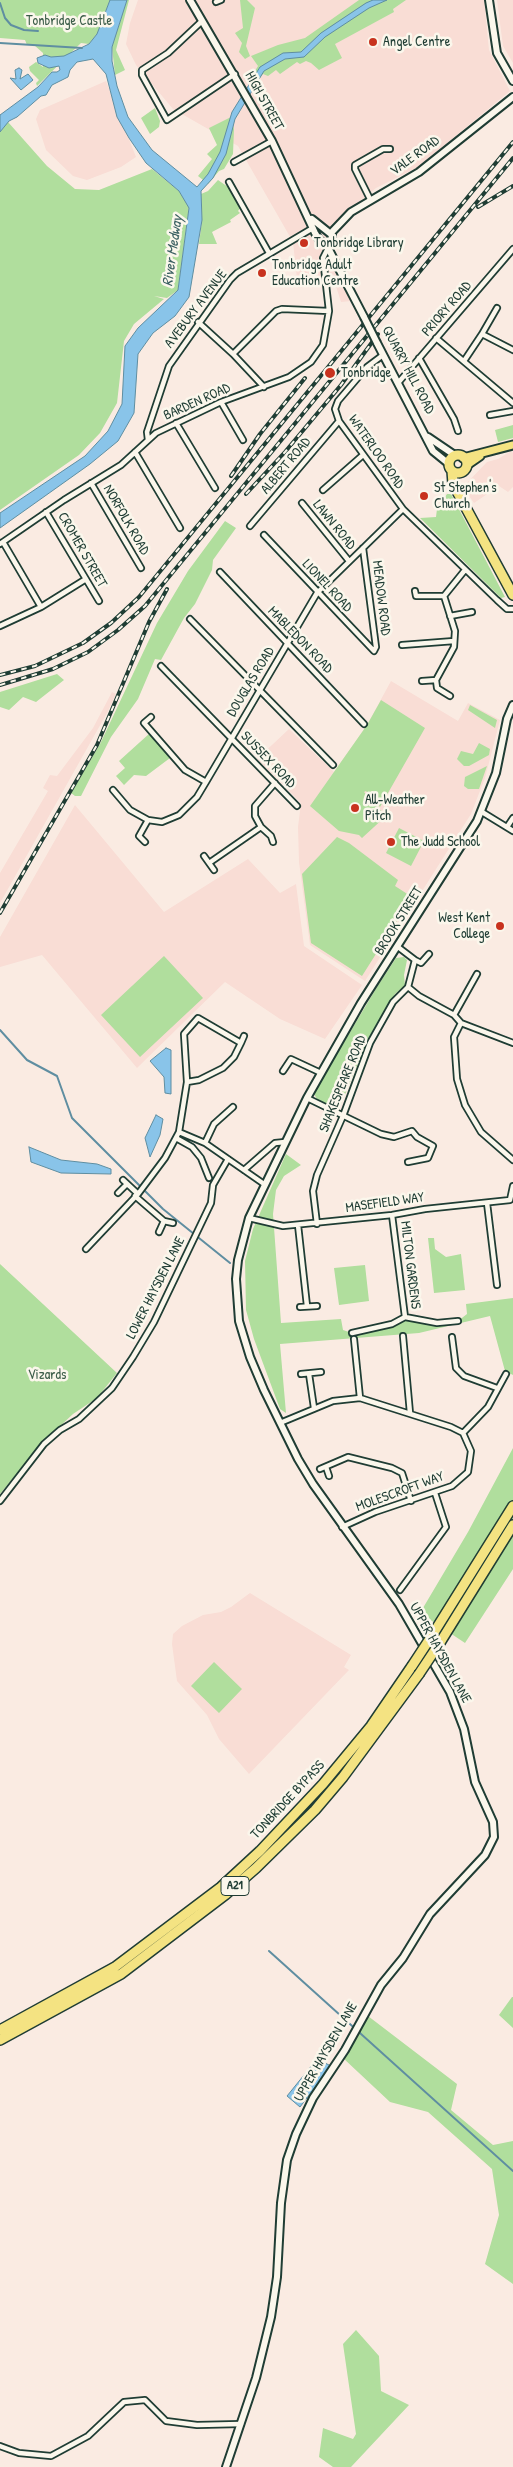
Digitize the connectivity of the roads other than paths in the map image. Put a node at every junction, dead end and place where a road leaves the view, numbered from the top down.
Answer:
1 (190, 0) edge
2 (222, 0) edge
3 (489, 0) edge
4 (216, 2) dead end
5 (202, 21) junction
6 (235, 74) junction
7 (513, 81) edge
8 (513, 97) edge
9 (272, 141) junction
10 (390, 148) dead end
11 (234, 162) dead end
12 (229, 182) dead end
13 (370, 199) junction
14 (310, 217) junction
15 (313, 228) junction
16 (328, 232) junction
17 (319, 237) junction
18 (327, 246) junction
19 (513, 249) edge
20 (269, 253) junction
21 (508, 255) junction
22 (513, 258) edge
23 (497, 308) dead end
24 (329, 311) junction
25 (198, 322) junction
26 (482, 334) junction
27 (436, 338) junction
28 (513, 350) edge
29 (233, 354) junction
30 (383, 355) junction
31 (419, 358) junction
32 (464, 361) junction
33 (398, 383) junction
34 (264, 387) junction
35 (221, 402) junction
36 (513, 403) edge
37 (513, 411) edge
38 (490, 415) dead end
39 (339, 421) junction
40 (176, 423) junction
41 (458, 431) dead end
42 (428, 436) junction
43 (148, 440) junction
44 (242, 440) dead end
45 (513, 445) edge
46 (135, 452) junction
47 (363, 454) junction
48 (462, 463) junction
49 (450, 467) junction
50 (91, 483) junction
51 (215, 488) dead end
52 (322, 490) dead end
53 (459, 495) junction
54 (302, 503) dead end
55 (403, 508) junction
56 (46, 512) junction
57 (250, 526) dead end
58 (180, 528) dead end
59 (264, 535) dead end
60 (1, 543) edge
61 (363, 548) junction
62 (349, 561) junction
63 (142, 568) dead end
64 (465, 570) junction
65 (220, 572) dead end
66 (513, 576) edge
67 (86, 579) junction
68 (505, 582) junction
69 (415, 590) dead end
70 (317, 593) junction
71 (513, 595) edge
72 (444, 596) junction
73 (99, 601) dead end
74 (41, 607) junction
75 (513, 609) edge
76 (472, 612) dead end
77 (450, 616) junction
78 (190, 618) dead end
79 (0, 626) edge
80 (454, 641) junction
81 (288, 642) junction
82 (402, 644) dead end
83 (374, 651) joint
84 (161, 666) dead end
85 (436, 680) junction
86 (422, 681) dead end
87 (259, 690) junction
88 (450, 696) dead end
89 (513, 705) edge
90 (151, 717) dead end
91 (364, 724) dead end
92 (230, 738) junction
93 (334, 765) dead end
94 (206, 782) junction
95 (275, 784) junction
96 (113, 790) dead end
97 (297, 806) dead end
98 (482, 812) junction
99 (513, 818) edge
100 (148, 820) junction
101 (261, 827) junction
102 (507, 827) junction
103 (513, 831) edge
104 (139, 836) junction
105 (133, 841) dead end
106 (145, 842) dead end
107 (273, 842) dead end
108 (204, 856) dead end
109 (209, 863) junction
110 (214, 870) dead end
111 (398, 947) junction
112 (429, 954) dead end
113 (415, 960) junction
114 (477, 974) dead end
115 (408, 987) junction
116 (454, 1015) junction
117 (461, 1023) junction
118 (244, 1036) dead end
119 (241, 1043) junction
120 (513, 1043) edge
121 (283, 1071) dead end
122 (321, 1073) junction
123 (187, 1082) junction
124 (307, 1098) junction
125 (233, 1107) dead end
126 (344, 1116) junction
127 (179, 1132) junction
128 (176, 1138) junction
129 (285, 1142) junction
130 (437, 1142) dead end
131 (205, 1143) junction
132 (433, 1146) junction
133 (228, 1159) junction
134 (513, 1160) edge
135 (408, 1162) dead end
136 (244, 1170) junction
137 (209, 1178) dead end
138 (264, 1184) junction
139 (513, 1186) edge
140 (118, 1193) dead end
141 (136, 1195) junction
142 (511, 1200) edge
143 (487, 1203) junction
144 (392, 1215) junction
145 (249, 1218) junction
146 (164, 1221) junction
147 (173, 1224) dead end
148 (317, 1224) junction
149 (298, 1225) junction
150 (160, 1232) dead end
151 (86, 1249) dead end
152 (497, 1286) dead end
153 (307, 1306) junction
154 (317, 1306) dead end
155 (300, 1307) dead end
156 (405, 1317) junction
157 (458, 1321) dead end
158 (352, 1332) dead end
159 (403, 1336) dead end
160 (452, 1336) dead end
161 (354, 1339) dead end
162 (321, 1372) dead end
163 (301, 1374) dead end
164 (309, 1374) junction
165 (506, 1374) dead end
166 (498, 1388) junction
167 (360, 1398) junction
168 (314, 1408) junction
169 (410, 1413) junction
170 (280, 1423) junction
171 (463, 1433) junction
172 (329, 1476) dead end
173 (435, 1493) junction
174 (0, 1501) edge
175 (412, 1502) junction
176 (513, 1506) edge
177 (513, 1526) edge
178 (342, 1527) junction
179 (400, 1590) dead end
180 (0, 2030) edge
181 (0, 2040) edge
182 (241, 2424) junction
183 (0, 2446) edge
184 (226, 2467) edge

1 - 5 street, HIGH STREET
2 - 4 street
3 - 7 street
5 - 6 street, HIGH STREET
5 - 6 street
6 - 9 street, HIGH STREET
8 - 13 street, VALE ROAD
9 - 11 street
9 - 14 street, HIGH STREET
10 - 13 street
12 - 20 street
13 - 16 street, VALE ROAD
14 - 15 street, HIGH STREET
14 - 16 street, HIGH STREET
15 - 17 street, HIGH STREET
15 - 20 street, AVEBURY AVENUE
16 - 17 street, VALE ROAD
16 - 18 street
17 - 18 street, HIGH STREET
18 - 24 street, BARDEN ROAD
18 - 30 street, QUARRY HILL ROAD, bridge
19 - 21 street, PRIORY ROAD
20 - 25 street, AVEBURY AVENUE
21 - 22 street
21 - 27 street, PRIORY ROAD
23 - 26 street
24 - 29 street
24 - 34 street, BARDEN ROAD
25 - 29 street
25 - 43 street, AVEBURY AVENUE
26 - 28 street
26 - 32 street
27 - 31 street, PRIORY ROAD
27 - 32 street
29 - 34 street
30 - 33 street, QUARRY HILL ROAD
30 - 39 street, WATERLOO ROAD
31 - 33 street, PRIORY ROAD
31 - 41 street
32 - 36 street
33 - 42 street, QUARRY HILL ROAD
34 - 35 street, BARDEN ROAD
35 - 40 street, BARDEN ROAD
35 - 44 street
37 - 38 street
39 - 47 street, WATERLOO ROAD
39 - 57 street, ALBERT ROAD
40 - 43 street, BARDEN ROAD
40 - 51 street
42 - 48 street, QUARRY HILL ROAD
42 - 49 street, QUARRY HILL ROAD
43 - 46 street, BARDEN ROAD
45 - 48 main road
46 - 50 street, BARDEN ROAD
46 - 58 street
47 - 52 street
47 - 55 street, WATERLOO ROAD
48 - 49 highway
48 - 49 highway
48 - 53 highway
49 - 53 highway, QUARRY HILL ROAD
50 - 56 street, BARDEN ROAD
50 - 63 street, NORFOLK ROAD
53 - 68 highway, QUARRY HILL ROAD
54 - 62 street, LAWN ROAD
55 - 61 street, DOUGLAS ROAD
55 - 64 street, WATERLOO ROAD
56 - 60 street, BARDEN ROAD
56 - 67 street, CROMER STREET
59 - 70 street, LIONEL ROAD
60 - 74 street
61 - 62 street, DOUGLAS ROAD
61 - 83 street, MEADOW ROAD
62 - 70 street, DOUGLAS ROAD
64 - 72 street
64 - 75 street, WATERLOO ROAD
65 - 81 street, MABLEDON ROAD
66 - 68 street
67 - 73 street, CROMER STREET
67 - 74 street
68 - 71 highway, QUARRY HILL ROAD
69 - 72 street
70 - 81 street, DOUGLAS ROAD
70 - 83 street, LIONEL ROAD
72 - 77 street
74 - 79 street
76 - 77 street
77 - 80 street
78 - 87 street
80 - 82 street
80 - 85 street
81 - 87 street, DOUGLAS ROAD
81 - 91 street, MABLEDON ROAD
84 - 92 street, SUSSEX ROAD
85 - 86 street
85 - 88 street
87 - 92 street, DOUGLAS ROAD
87 - 93 street
89 - 98 street, BROOK STREET
90 - 94 street
92 - 94 street, DOUGLAS ROAD
92 - 95 street, SUSSEX ROAD
94 - 100 street, DOUGLAS ROAD
95 - 97 street, SUSSEX ROAD
95 - 101 street
96 - 100 street
98 - 102 street
98 - 111 street, BROOK STREET
99 - 102 street
100 - 104 street
101 - 107 street
101 - 109 street
102 - 103 street
104 - 105 street
104 - 106 street
108 - 109 street
109 - 110 street
111 - 113 street
111 - 122 street, BROOK STREET
112 - 113 street
113 - 115 street, SHAKESPEARE ROAD
114 - 116 street
115 - 116 street
115 - 126 street, SHAKESPEARE ROAD
116 - 117 street
117 - 120 street
117 - 134 street
118 - 119 street
119 - 123 street
119 - 123 street
121 - 122 street
122 - 124 street, BROOK STREET
123 - 127 street
124 - 126 street
124 - 129 street, BROOK STREET
125 - 131 street
126 - 132 street
126 - 148 street, SHAKESPEARE ROAD
127 - 128 street
127 - 131 street
128 - 137 street
128 - 141 street
129 - 136 street
129 - 138 street, UPPER HAYSDEN LANE
130 - 132 street
131 - 133 street
132 - 135 street
133 - 136 street
133 - 174 street, LOWER HAYSDEN LANE
136 - 138 street
138 - 145 street, UPPER HAYSDEN LANE
139 - 142 street, MASEFIELD WAY
140 - 141 street
141 - 146 street
141 - 151 street
142 - 143 street, MASEFIELD WAY
143 - 144 street, MASEFIELD WAY
143 - 152 street
144 - 148 street, MASEFIELD WAY
144 - 156 street, MILTON GARDENS
145 - 149 street, MASEFIELD WAY
145 - 170 street, UPPER HAYSDEN LANE
146 - 147 street
146 - 150 street
148 - 149 street, MASEFIELD WAY
149 - 153 street
153 - 154 street
153 - 155 street
156 - 157 street, MILTON GARDENS
156 - 158 street, MILTON GARDENS
159 - 169 street
160 - 166 street
161 - 167 street
162 - 164 street
163 - 164 street
164 - 168 street
165 - 166 street
166 - 171 street
167 - 168 street
167 - 169 street
168 - 170 street
169 - 171 street
170 - 178 street, UPPER HAYSDEN LANE
171 - 173 street, MOLESCROFT WAY
172 - 175 street
173 - 175 street, MOLESCROFT WAY
173 - 179 street
175 - 178 street, MOLESCROFT WAY
176 - 180 highway, TONBRIDGE BYPASS / A21, bridge
177 - 181 highway, TONBRIDGE BYPASS / A21, bridge
178 - 182 street, UPPER HAYSDEN LANE
182 - 183 street
182 - 184 street, UPPER HAYSDEN LANE

